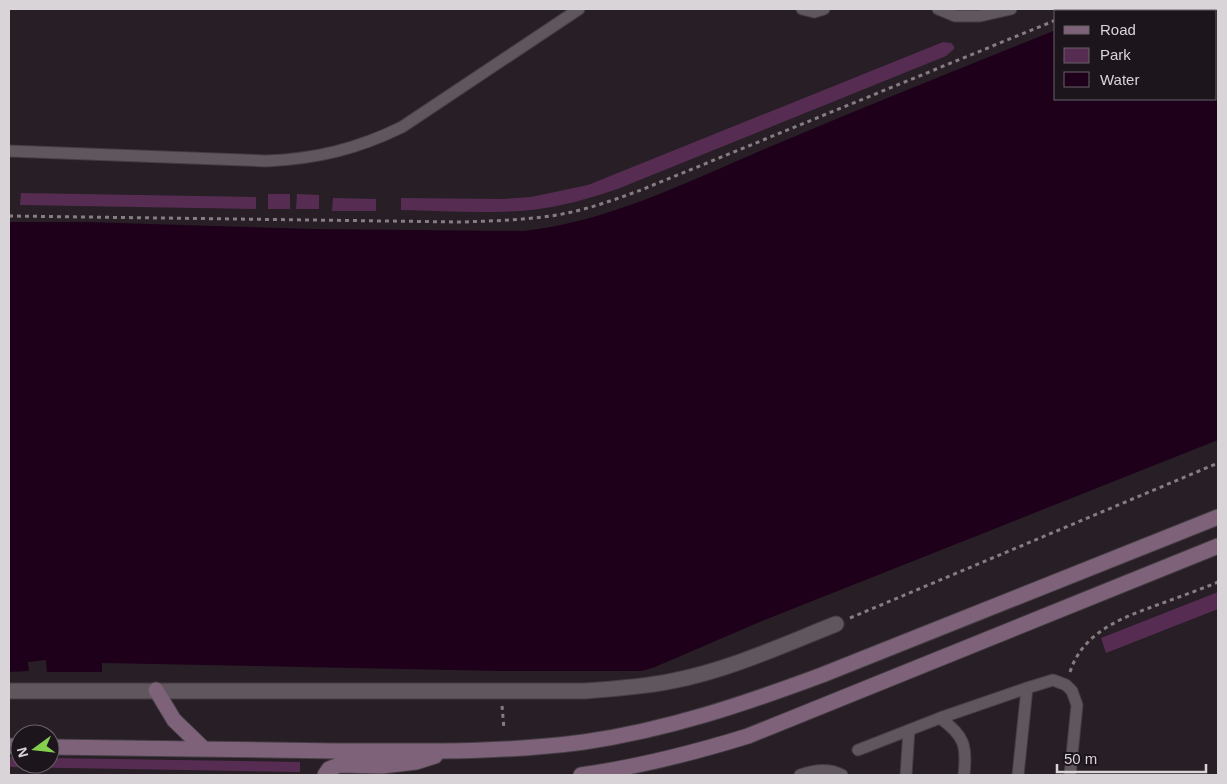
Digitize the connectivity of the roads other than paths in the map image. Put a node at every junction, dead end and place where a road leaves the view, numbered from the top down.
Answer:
1 (579, 9) edge
2 (802, 9) edge
3 (824, 9) edge
4 (938, 9) edge
5 (968, 9) edge
6 (1011, 9) edge
7 (955, 16) junction
8 (9, 151) edge
9 (1218, 517) edge
10 (1218, 546) edge
11 (836, 624) road end
12 (1026, 688) junction
13 (156, 690) junction
14 (9, 691) edge
15 (940, 718) junction
16 (910, 730) junction
17 (60, 747) edge
18 (204, 749) junction
19 (858, 750) dead end
20 (448, 752) junction
21 (811, 773) edge
22 (325, 775) edge
23 (581, 775) edge
24 (800, 775) edge
25 (842, 775) edge
26 (906, 775) edge
27 (964, 775) edge
28 (1018, 775) edge
29 (1070, 775) edge

1 - 8 lane
2 - 3 lane
4 - 7 lane
5 - 7 lane
6 - 7 lane
9 - 20 main road
10 - 23 main road
11 - 13 street
12 - 15 lane
12 - 28 lane
12 - 29 lane
13 - 14 street
13 - 18 main road
15 - 16 lane
15 - 27 lane
16 - 19 lane
16 - 26 lane
17 - 18 main road
18 - 20 main road
20 - 22 main road
21 - 24 lane
21 - 25 lane

